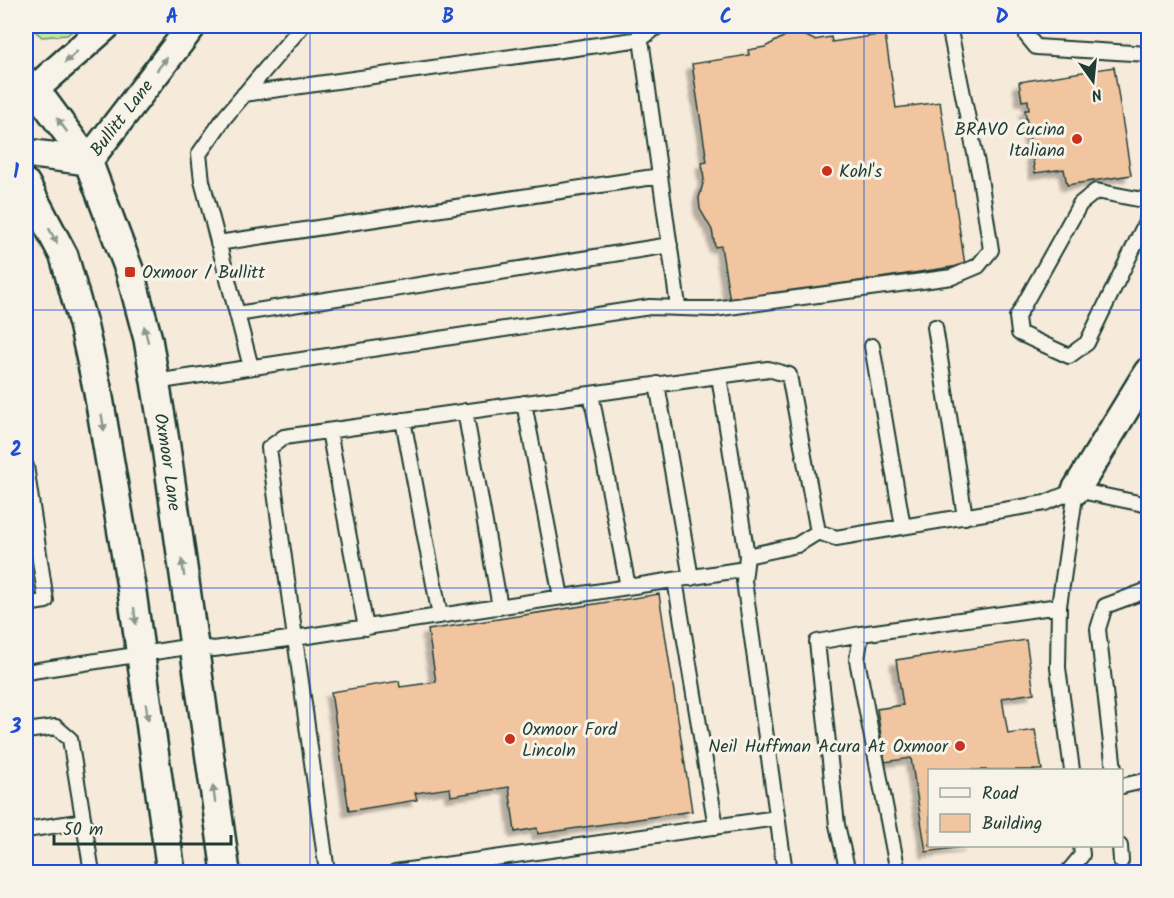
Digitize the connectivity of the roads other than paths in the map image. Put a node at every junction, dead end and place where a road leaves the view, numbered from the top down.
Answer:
1 (106, 26) edge
2 (192, 26) edge
3 (302, 26) edge
4 (658, 26) edge
5 (949, 26) edge
6 (1026, 26) edge
7 (640, 32) edge
8 (1149, 54) edge
9 (29, 90) edge
10 (243, 94) junction
11 (26, 153) edge
12 (88, 161) junction
13 (660, 176) junction
14 (26, 184) edge
15 (1149, 201) edge
16 (1149, 218) edge
17 (219, 243) junction
18 (670, 245) junction
19 (678, 306) junction
20 (237, 314) junction
21 (935, 327) dead end
22 (872, 346) dead end
23 (252, 367) junction
24 (1149, 372) edge
25 (720, 376) junction
26 (155, 382) junction
27 (657, 384) junction
28 (591, 394) junction
29 (524, 403) junction
30 (465, 411) junction
31 (404, 420) junction
32 (329, 431) junction
33 (26, 467) edge
34 (1076, 490) junction
35 (1149, 505) edge
36 (965, 516) junction
37 (903, 526) junction
38 (818, 532) junction
39 (31, 535) edge
40 (746, 562) junction
41 (691, 578) junction
42 (675, 580) junction
43 (628, 587) junction
44 (1149, 590) edge
45 (561, 597) junction
46 (26, 604) edge
47 (1059, 606) junction
48 (500, 607) junction
49 (440, 616) junction
50 (366, 628) junction
51 (861, 634) junction
52 (295, 638) junction
53 (194, 646) junction
54 (140, 654) junction
55 (26, 672) edge
56 (26, 731) edge
57 (1072, 769) edge
58 (1114, 769) edge
59 (1149, 780) edge
60 (1123, 786) edge
61 (777, 818) junction
62 (84, 821) junction
63 (716, 826) junction
64 (26, 830) edge
65 (1081, 847) edge
66 (1120, 847) edge
67 (1121, 861) dead end
68 (92, 873) edge
69 (171, 873) edge
70 (226, 873) edge
71 (327, 873) edge
72 (394, 873) edge
73 (785, 873) edge
74 (848, 873) edge
75 (898, 873) edge
76 (1068, 873) edge

1 -> 9 street
12 -> 2 street, Bullitt Lane
3 - 10 lane
4 - 7 lane
5 - 19 lane
6 - 8 lane
7 - 10 lane
7 - 13 lane
12 -> 9 street, Oxmoor Lane
10 - 17 lane
11 - 12 street, Bullitt Lane
26 -> 12 street, Oxmoor Lane
13 - 17 lane
13 - 18 lane
14 -> 54 street
15 - 16 lane
17 - 20 lane
18 - 19 lane
18 - 20 lane
19 - 23 lane
20 - 23 lane
21 - 36 lane
22 - 37 lane
23 - 26 lane
24 - 34 street
25 - 27 lane
25 - 38 lane
25 - 40 lane
53 -> 26 street, Oxmoor Lane
27 - 28 lane
27 - 41 lane
28 - 29 lane
28 - 43 lane
29 - 30 lane
29 - 45 lane
30 - 31 lane
30 - 48 lane
31 - 32 lane
31 - 49 lane
32 - 50 lane
32 - 52 lane
33 - 39 lane
34 - 35 lane
34 - 36 lane
34 - 47 lane
36 - 37 lane
37 - 38 lane
38 - 40 lane
39 - 46 lane
40 - 41 lane
40 - 61 lane
41 - 42 lane
42 - 43 lane
42 - 63 lane
43 - 45 lane
44 - 58 lane
45 - 48 lane
47 - 51 lane
47 - 57 lane
48 - 49 lane
49 - 50 lane
50 - 52 lane
51 - 74 lane
51 - 75 lane
52 - 53 lane
52 - 71 lane
53 - 54 lane
70 -> 53 street, Oxmoor Lane
54 - 55 lane
54 -> 69 street
56 - 62 lane
59 - 60 lane
61 - 63 lane
61 - 73 lane
62 - 64 lane
62 - 68 lane
63 - 72 lane
65 - 76 lane
66 - 67 lane

